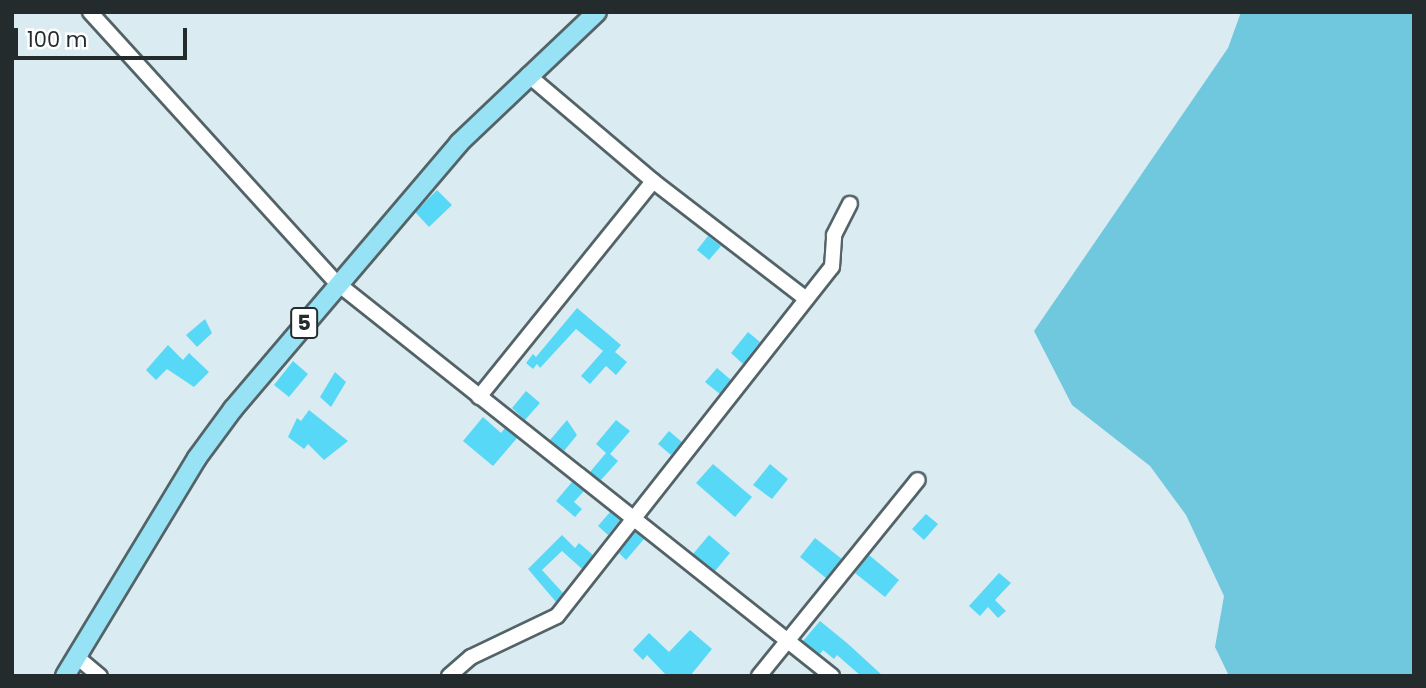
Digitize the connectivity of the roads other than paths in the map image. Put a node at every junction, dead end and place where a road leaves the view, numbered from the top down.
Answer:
1 (90, 12) edge
2 (597, 12) edge
3 (528, 75) junction
4 (653, 181) junction
5 (850, 204) dead end
6 (337, 283) junction
7 (806, 299) junction
8 (480, 397) junction
9 (918, 480) dead end
10 (634, 519) junction
11 (787, 640) junction
12 (77, 657) junction
13 (63, 675) edge
14 (100, 676) edge
15 (449, 676) edge
16 (759, 676) edge
17 (832, 676) edge

1 - 6 street
2 - 3 main road, 5
3 - 4 street
3 - 6 main road, 5
4 - 7 street
4 - 8 street
5 - 7 street
6 - 8 street
6 - 12 main road, 5
7 - 10 street
8 - 10 street
9 - 11 street
10 - 11 street
10 - 15 street
11 - 16 street
11 - 17 street
12 - 13 main road, 5
12 - 14 street

